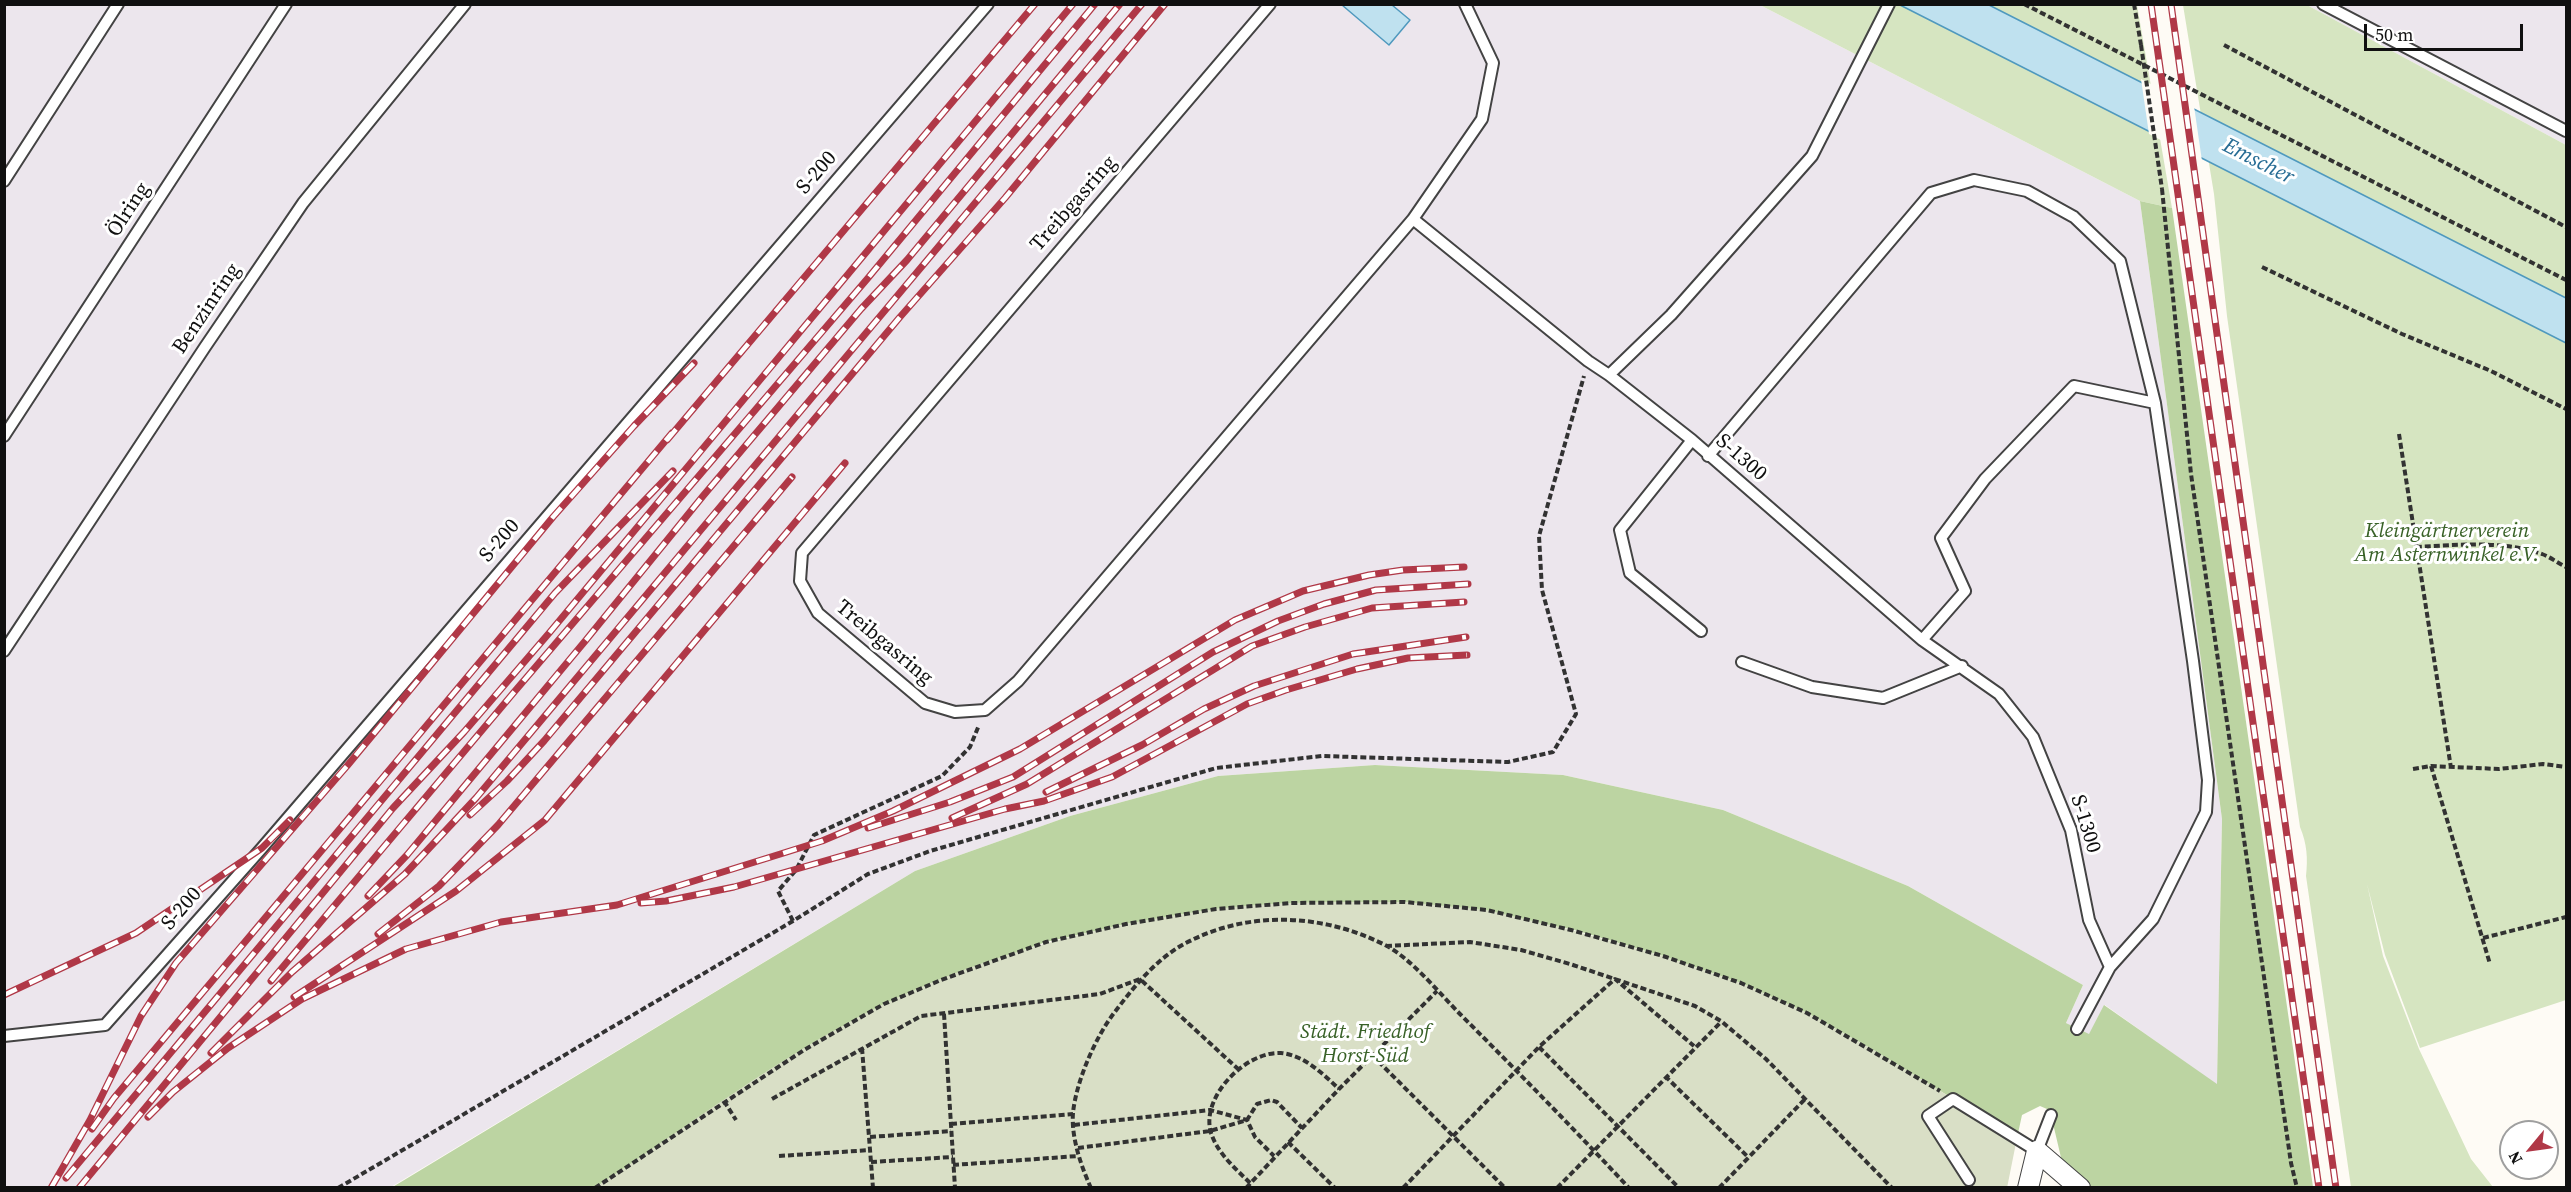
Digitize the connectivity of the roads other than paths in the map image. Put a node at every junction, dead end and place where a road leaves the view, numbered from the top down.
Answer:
1 (118, 4) edge
2 (286, 4) edge
3 (465, 4) edge
4 (988, 4) edge
5 (1270, 4) edge
6 (1465, 4) edge
7 (1889, 4) edge
8 (2323, 4) edge
9 (2566, 131) edge
10 (4, 181) edge
11 (1413, 219) junction
12 (1609, 375) junction
13 (2155, 403) junction
14 (4, 436) edge
15 (1692, 440) junction
16 (1708, 456) junction
17 (1701, 631) dead end
18 (1922, 640) junction
19 (4, 651) edge
20 (1742, 662) dead end
21 (1962, 666) junction
22 (2110, 967) junction
23 (2078, 1029) dead end
24 (4, 1036) edge
25 (2051, 1115) dead end
26 (2037, 1151) junction
27 (1970, 1180) dead end
28 (2028, 1188) edge
29 (2080, 1188) edge

1 - 10 lane
2 - 14 lane, Ölring
3 - 19 lane, Benzinring
4 - 24 lane, S-200
5 - 11 lane, Treibgasring
6 - 11 lane
7 - 12 lane
8 - 9 lane
11 - 12 lane, S-1300
12 - 15 lane, S-1300
13 - 16 lane
13 - 18 lane
13 - 22 lane
15 - 16 lane, S-1300
15 - 17 lane
16 - 18 lane, S-1300
18 - 21 lane, S-1300
20 - 21 lane
21 - 22 lane, S-1300
22 - 23 lane
25 - 26 lane
26 - 27 lane
26 - 28 street
26 - 29 street

